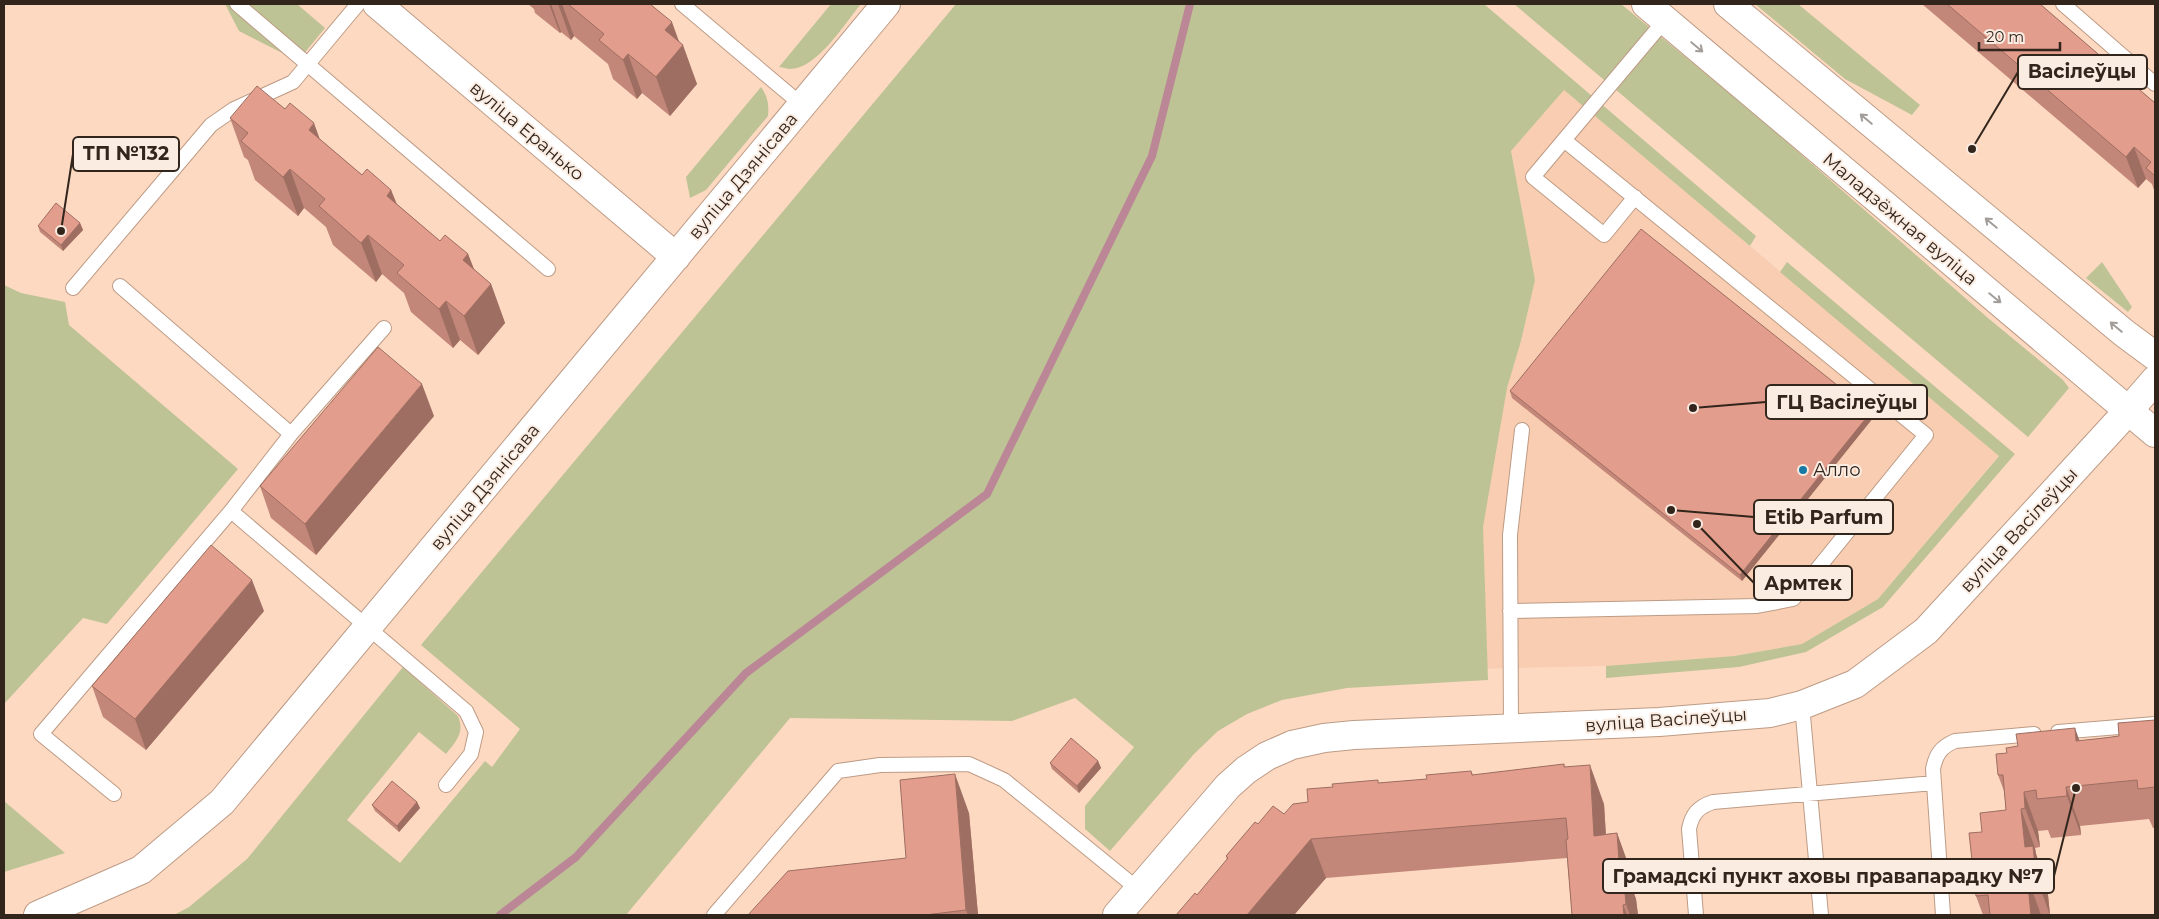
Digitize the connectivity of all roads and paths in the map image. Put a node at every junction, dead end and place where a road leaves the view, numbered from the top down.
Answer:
1 (238, 4) edge
2 (358, 4) edge
3 (377, 4) edge
4 (682, 4) edge
5 (886, 4) edge
6 (1728, 4) edge
7 (2063, 4) edge
8 (1656, 12) edge
9 (309, 65) junction
10 (2155, 84) edge
11 (802, 105) junction
12 (1564, 140) junction
13 (1635, 198) junction
14 (676, 258) junction
15 (548, 269) dead end
16 (120, 286) dead end
17 (73, 288) dead end
18 (384, 328) dead end
19 (2155, 356) edge
20 (2155, 380) edge
21 (2129, 410) junction
22 (1522, 430) dead end
23 (2155, 433) edge
24 (292, 434) junction
25 (231, 510) junction
26 (1510, 611) junction
27 (369, 626) junction
28 (1802, 705) junction
29 (2155, 724) edge
30 (1511, 728) junction
31 (1934, 783) junction
32 (446, 785) dead end
33 (114, 794) dead end
34 (1810, 794) junction
35 (1138, 890) junction
36 (38, 915) edge
37 (714, 915) edge
38 (1118, 915) edge
39 (1696, 915) edge
40 (1821, 915) edge
41 (1943, 915) edge

1 - 9 lane
2 - 9 lane
3 - 14 street, вуліца Еранько
4 - 11 lane
5 - 11 street, вуліца Дзянісава
19 -> 6 street
7 - 10 lane
8 - 12 lane
8 -> 21 street, Маладзёжная вуліца
9 - 15 lane
9 - 17 lane
11 - 14 street, вуліца Дзянісава
12 - 13 lane
12 - 13 lane
13 - 26 lane
14 - 27 street, вуліца Дзянісава
16 - 24 lane
18 - 24 lane
20 - 21 street, вуліца Васілеўцы
21 - 23 street, Маладзёжная вуліца
21 - 28 street, вуліца Васілеўцы
22 - 26 lane
24 - 25 lane
25 - 27 lane
25 - 33 lane
26 - 30 lane
27 - 32 lane
27 - 36 street, вуліца Дзянісава
28 - 30 street, вуліца Васілеўцы
28 - 34 lane
29 - 31 lane
30 - 35 street, вуліца Васілеўцы
31 - 34 lane
31 - 41 lane
34 - 39 lane
34 - 40 lane
35 - 37 lane
35 - 38 street, вуліца Васілеўцы

